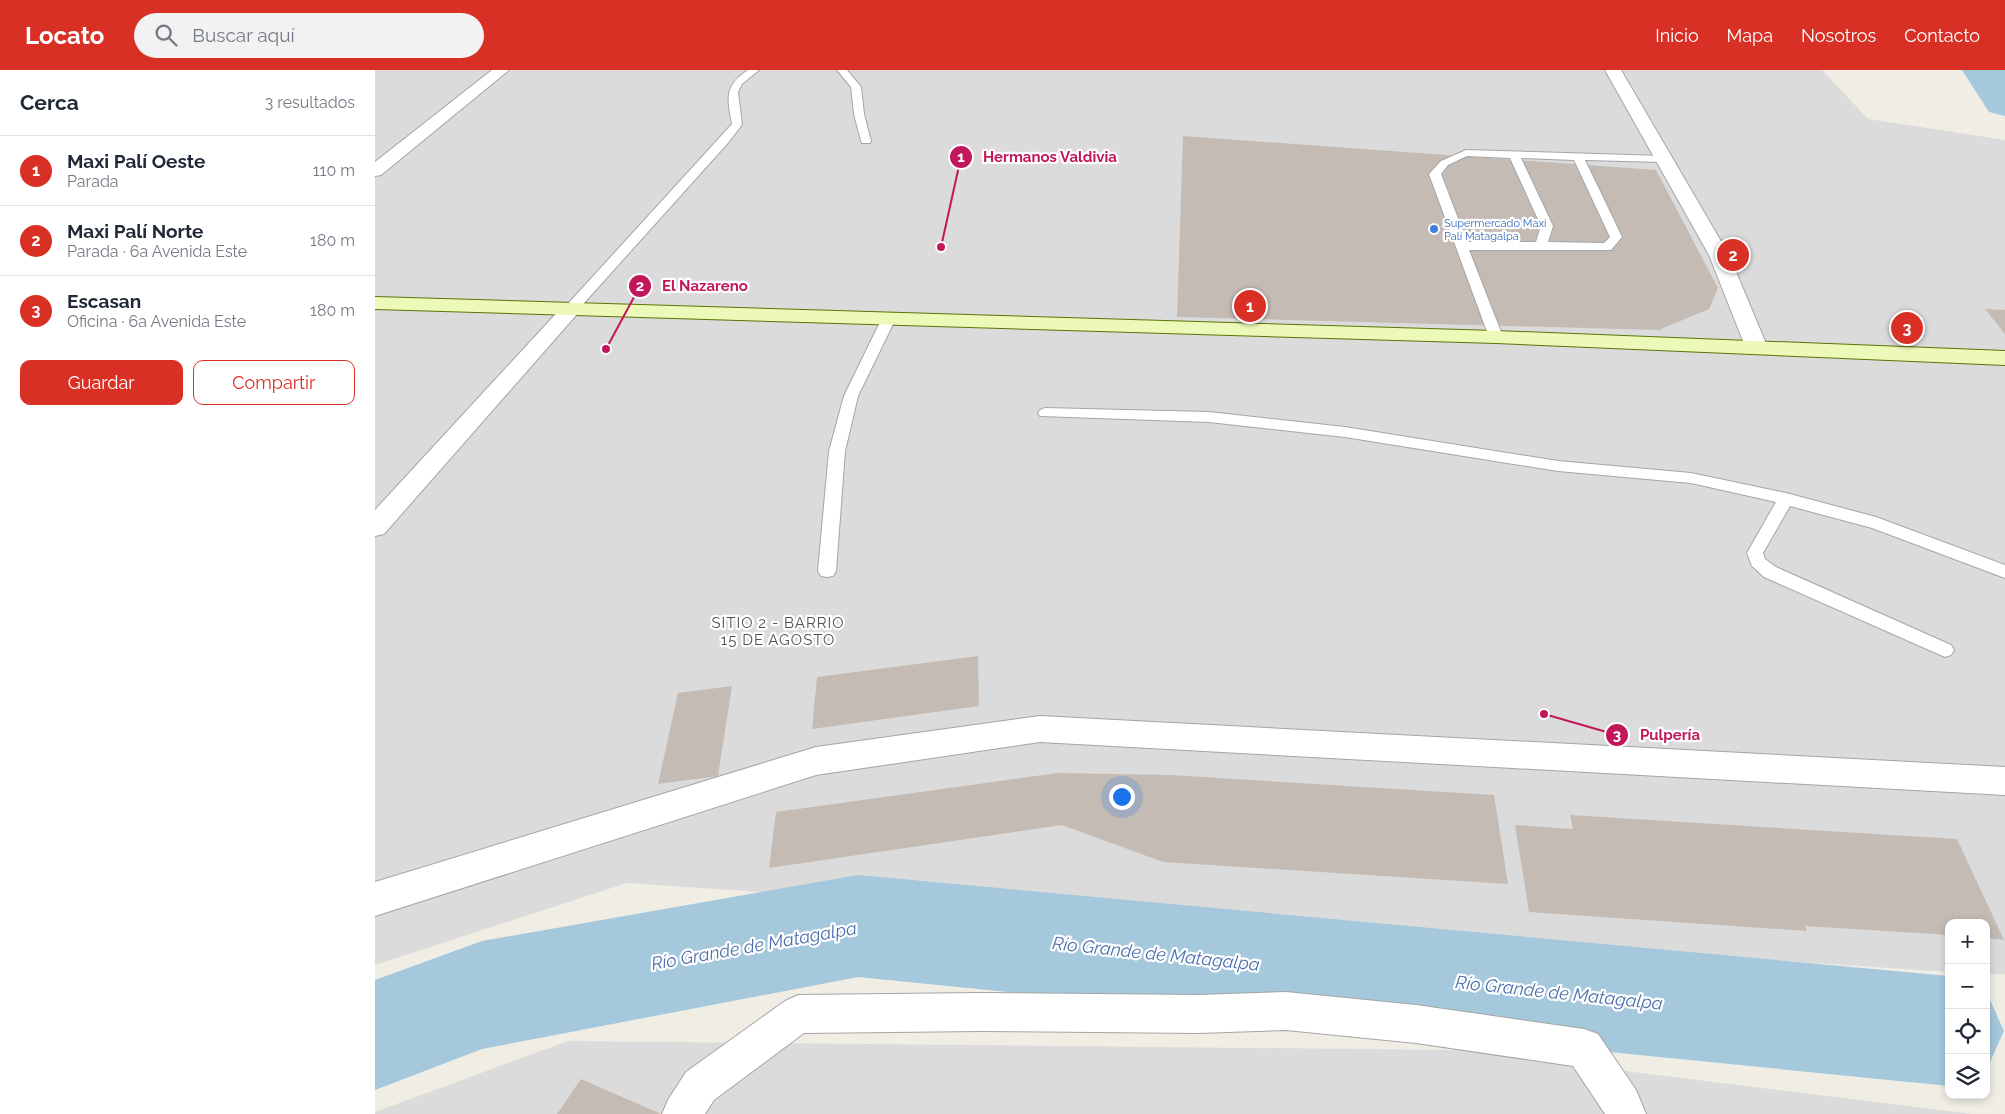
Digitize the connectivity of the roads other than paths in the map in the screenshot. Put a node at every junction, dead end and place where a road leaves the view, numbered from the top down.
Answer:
1 (501, 70) edge
2 (754, 70) edge
3 (842, 70) edge
4 (1613, 70) edge
5 (866, 141) dead end
6 (1514, 154) junction
7 (1578, 156) junction
8 (1663, 159) junction
9 (375, 171) edge
10 (1462, 246) junction
11 (1541, 246) junction
12 (375, 303) edge
13 (571, 310) junction
14 (888, 320) junction
15 (1496, 337) junction
16 (1756, 346) junction
17 (1996, 357) edge
18 (2005, 379) edge
19 (1045, 413) dead end
20 (1786, 499) junction
21 (375, 528) edge
22 (827, 571) dead end
23 (2005, 572) edge
24 (1945, 650) dead end
25 (2005, 781) edge
26 (375, 898) edge
27 (683, 1114) edge
28 (1626, 1114) edge

1 - 9 street
2 - 13 lane
3 - 5 lane
4 - 8 street
6 - 7 lane
6 - 10 lane
6 - 11 lane
7 - 8 lane
7 - 11 lane
8 - 16 street
10 - 11 lane
10 - 15 lane
12 - 13 main road
13 - 14 main road
13 - 21 street
14 - 15 main road
14 - 22 lane
15 - 16 main road
16 - 17 main road
17 - 18 main road
19 - 20 lane
20 - 23 lane
20 - 24 lane
25 - 26 street
27 - 28 street

